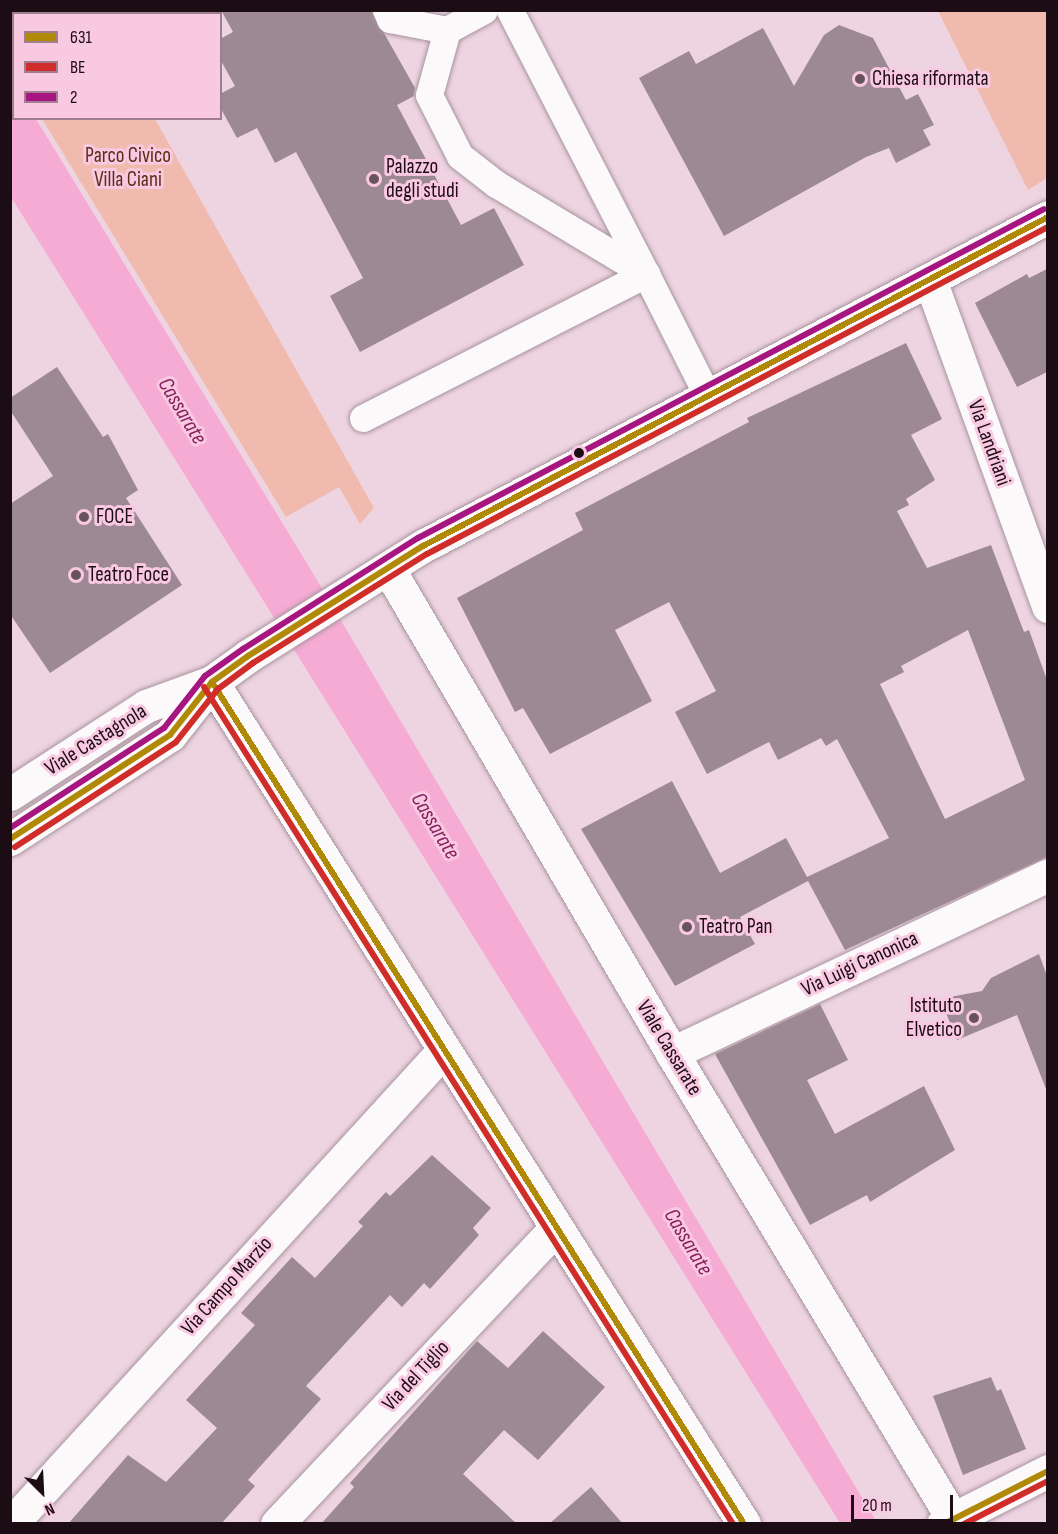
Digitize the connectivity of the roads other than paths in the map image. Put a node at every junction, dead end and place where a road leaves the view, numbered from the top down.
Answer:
1 (386, 10) edge
2 (484, 10) edge
3 (510, 10) edge
4 (447, 30) junction
5 (1047, 216) edge
6 (646, 274) junction
7 (930, 280) junction
8 (706, 393) junction
9 (363, 418) dead end
10 (388, 568) junction
11 (1047, 606) edge
12 (212, 682) junction
13 (10, 794) edge
14 (10, 839) edge
15 (1047, 875) edge
16 (444, 1050) junction
17 (672, 1053) junction
18 (556, 1228) junction
19 (1047, 1471) edge
20 (950, 1521) edge
21 (11, 1524) edge
22 (276, 1524) edge
23 (744, 1524) edge

1 - 4 street
2 - 4 street
3 - 6 street
4 - 6 street
5 - 7 street
6 - 8 street
6 - 9 street
7 - 8 street
7 - 11 street, Via Landriani
8 - 10 street
10 - 12 street
10 - 17 street, Viale Cassarate
12 - 13 street, Viale Castagnola
12 - 14 street, Viale Castagnola
12 - 16 street
15 - 17 street, Via Luigi Canonica
16 - 18 street
16 - 21 street, Via Campo Marzio
17 - 20 street, Viale Cassarate
18 - 22 street, Via del Tiglio
18 - 23 street
19 - 20 street

